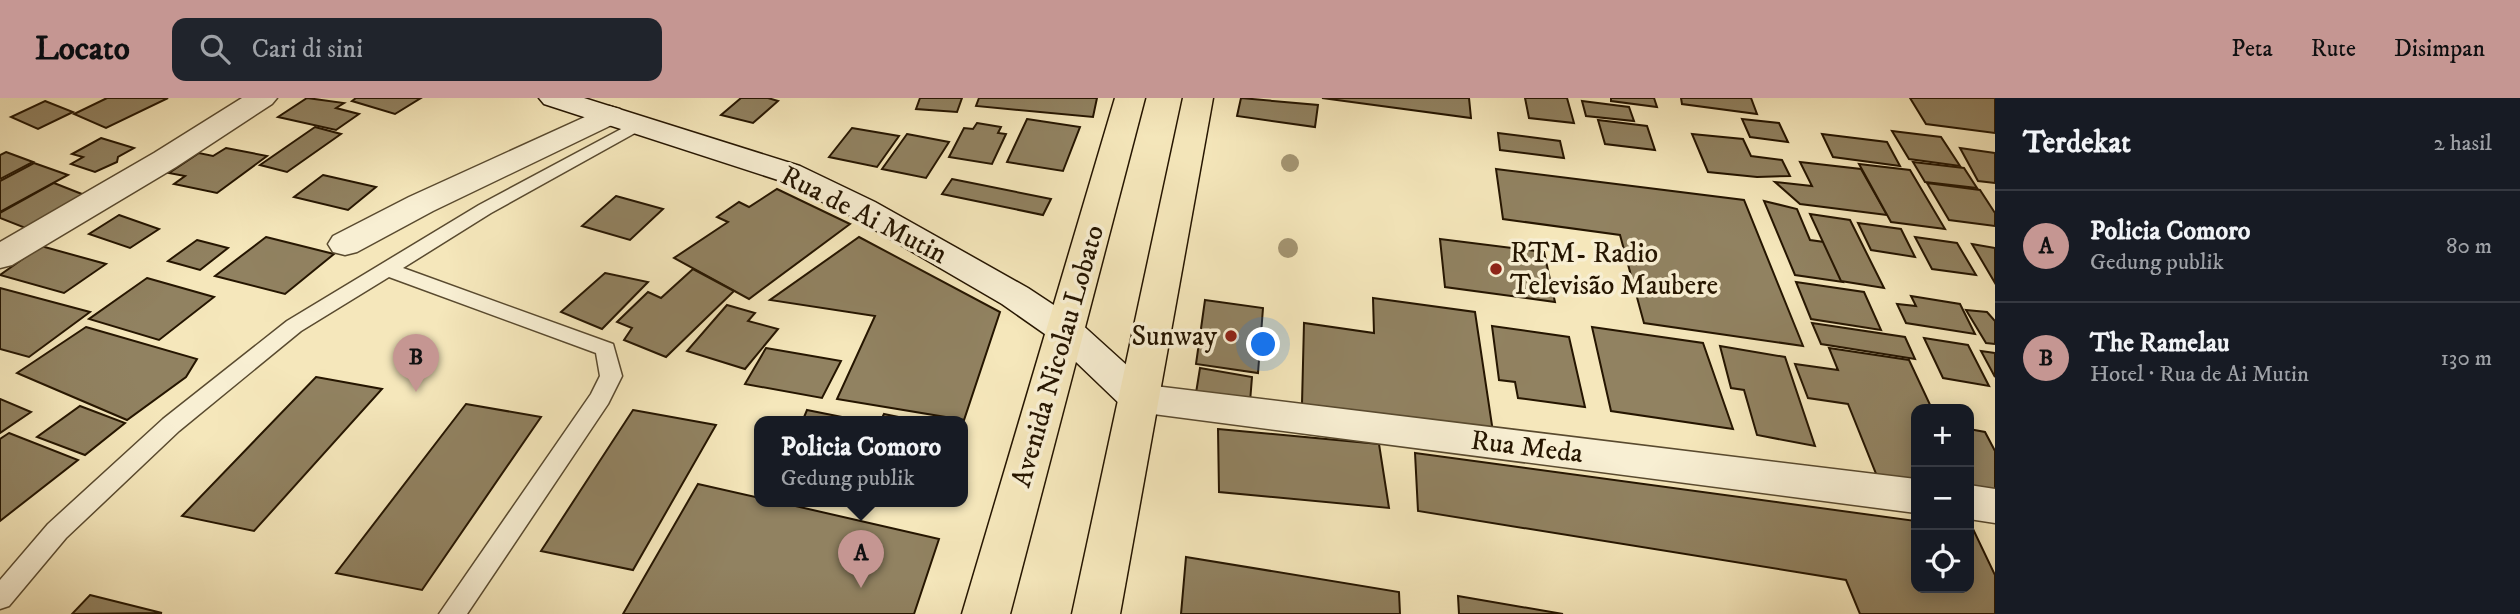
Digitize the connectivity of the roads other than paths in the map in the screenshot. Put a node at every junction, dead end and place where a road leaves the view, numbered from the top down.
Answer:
1 (262, 98) edge
2 (554, 98) edge
3 (1130, 98) edge
4 (1198, 98) edge
5 (623, 120) junction
6 (345, 244) dead end
7 (0, 257) edge
8 (387, 269) junction
9 (1065, 330) junction
10 (1138, 398) junction
11 (1911, 495) edge
12 (1974, 503) edge
13 (1995, 506) edge
14 (0, 598) edge
15 (452, 614) edge
16 (986, 614) edge
17 (1096, 614) edge

1 - 7 street
2 - 5 street, Rua de Ai Mutin
3 - 9 main road, Avenida Nicolau Lobato
4 - 10 main road
5 - 6 street
5 - 8 lane
5 - 9 street, Rua de Ai Mutin
8 - 14 lane
8 - 15 lane
9 - 10 street, Rua de Ai Mutin
9 - 16 main road, Avenida Nicolau Lobato
10 - 11 street, Rua Meda
10 - 17 main road
12 - 13 street

